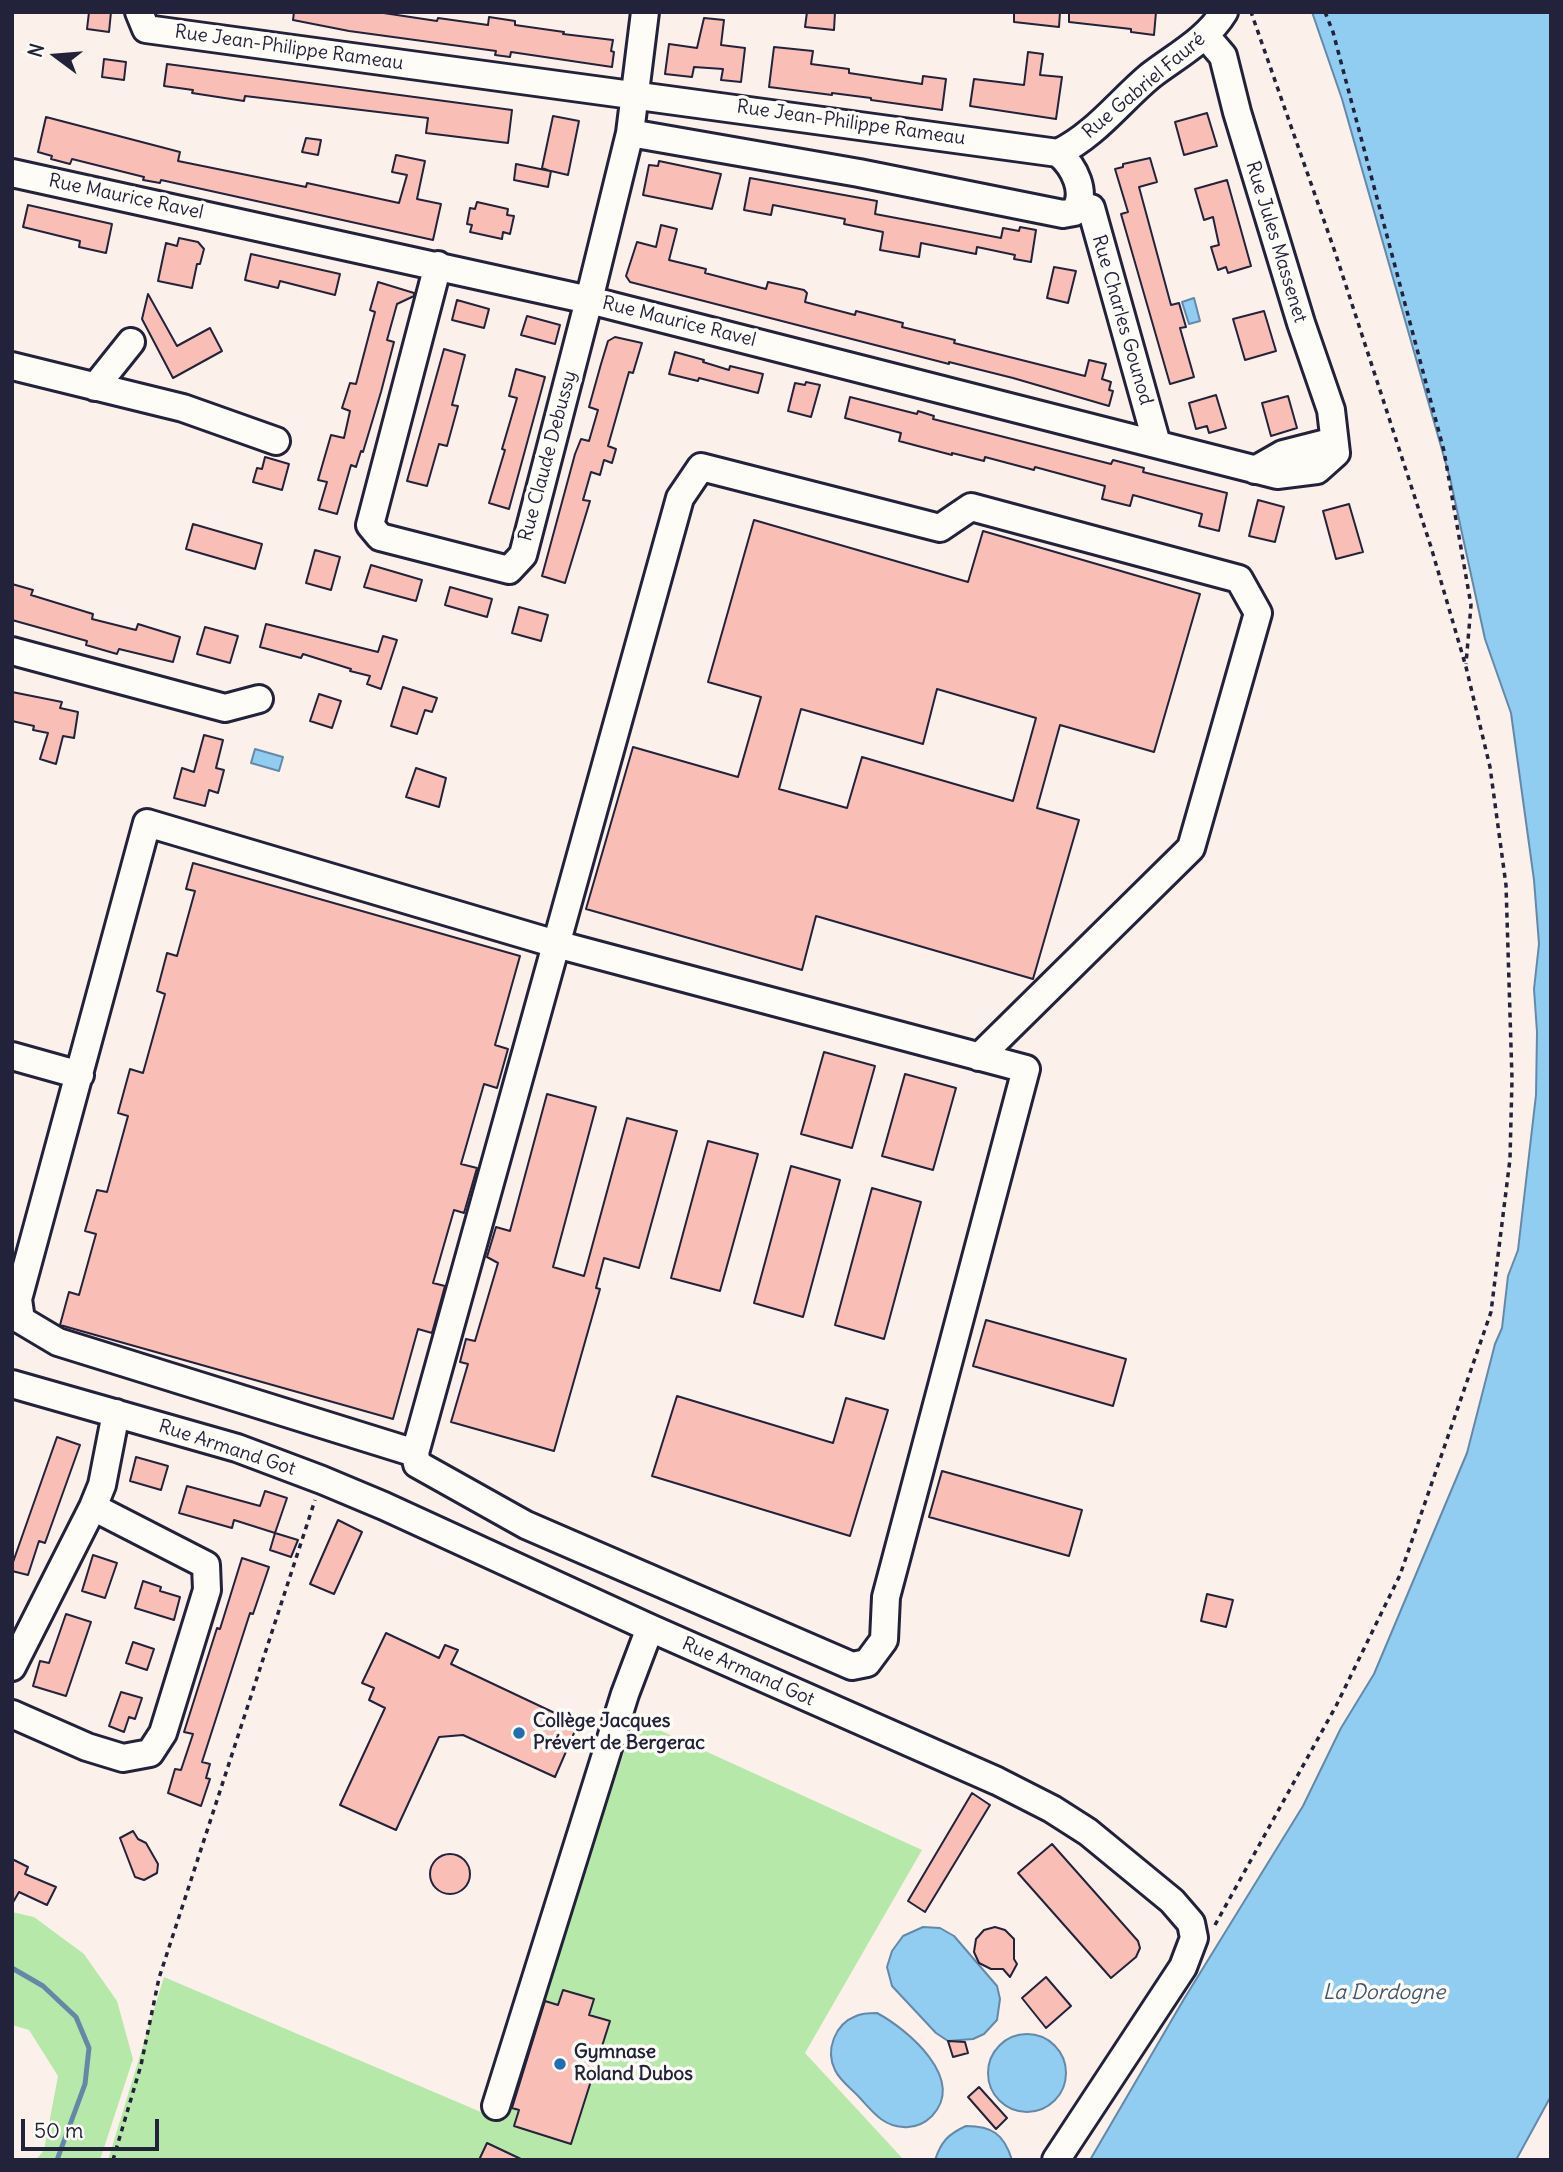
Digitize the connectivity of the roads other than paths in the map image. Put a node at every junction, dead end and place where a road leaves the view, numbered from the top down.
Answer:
1 (139, 12) edge
2 (645, 12) edge
3 (1224, 12) edge
4 (1205, 35) junction
5 (635, 95) junction
6 (630, 133) junction
7 (1058, 153) junction
8 (12, 173) edge
9 (1079, 205) junction
10 (438, 265) junction
11 (589, 300) junction
12 (131, 342) dead end
13 (12, 366) edge
14 (95, 387) junction
15 (276, 441) dead end
16 (1157, 444) junction
17 (1335, 447) joint
18 (12, 651) edge
19 (259, 699) dead end
20 (556, 944) junction
21 (12, 1056) edge
22 (979, 1057) junction
23 (80, 1075) junction
24 (12, 1384) edge
25 (116, 1413) junction
26 (415, 1453) junction
27 (93, 1507) junction
28 (650, 1628) junction
29 (12, 1668) edge
30 (12, 1714) edge
31 (496, 2106) dead end
32 (1056, 2160) edge

1 - 5 street, Rue Jean-Philippe Rameau
2 - 5 street
3 - 4 street, Rue Gabriel Fauré
4 - 7 street, Rue Gabriel Fauré
4 - 17 street, Rue Jules Massenet
5 - 6 street
5 - 7 street, Rue Jean-Philippe Rameau
6 - 9 street
6 - 11 street
7 - 9 street
8 - 10 street, Rue Maurice Ravel
9 - 16 street, Rue Charles Gounod
10 - 11 street, Rue Maurice Ravel
10 - 11 street, Rue Claude Debussy
11 - 16 street, Rue Maurice Ravel
12 - 14 street
13 - 14 street
14 - 15 street
16 - 17 street, Rue Maurice Ravel
18 - 19 street
20 - 22 street
20 - 22 street
20 - 23 street
20 - 26 street
21 - 23 street
22 - 26 street
23 - 26 street
24 - 25 street, Rue Armand Got
25 - 27 street
25 - 28 street, Rue Armand Got
27 - 29 street
27 - 30 street
28 - 31 street
28 - 32 street, Rue Armand Got

